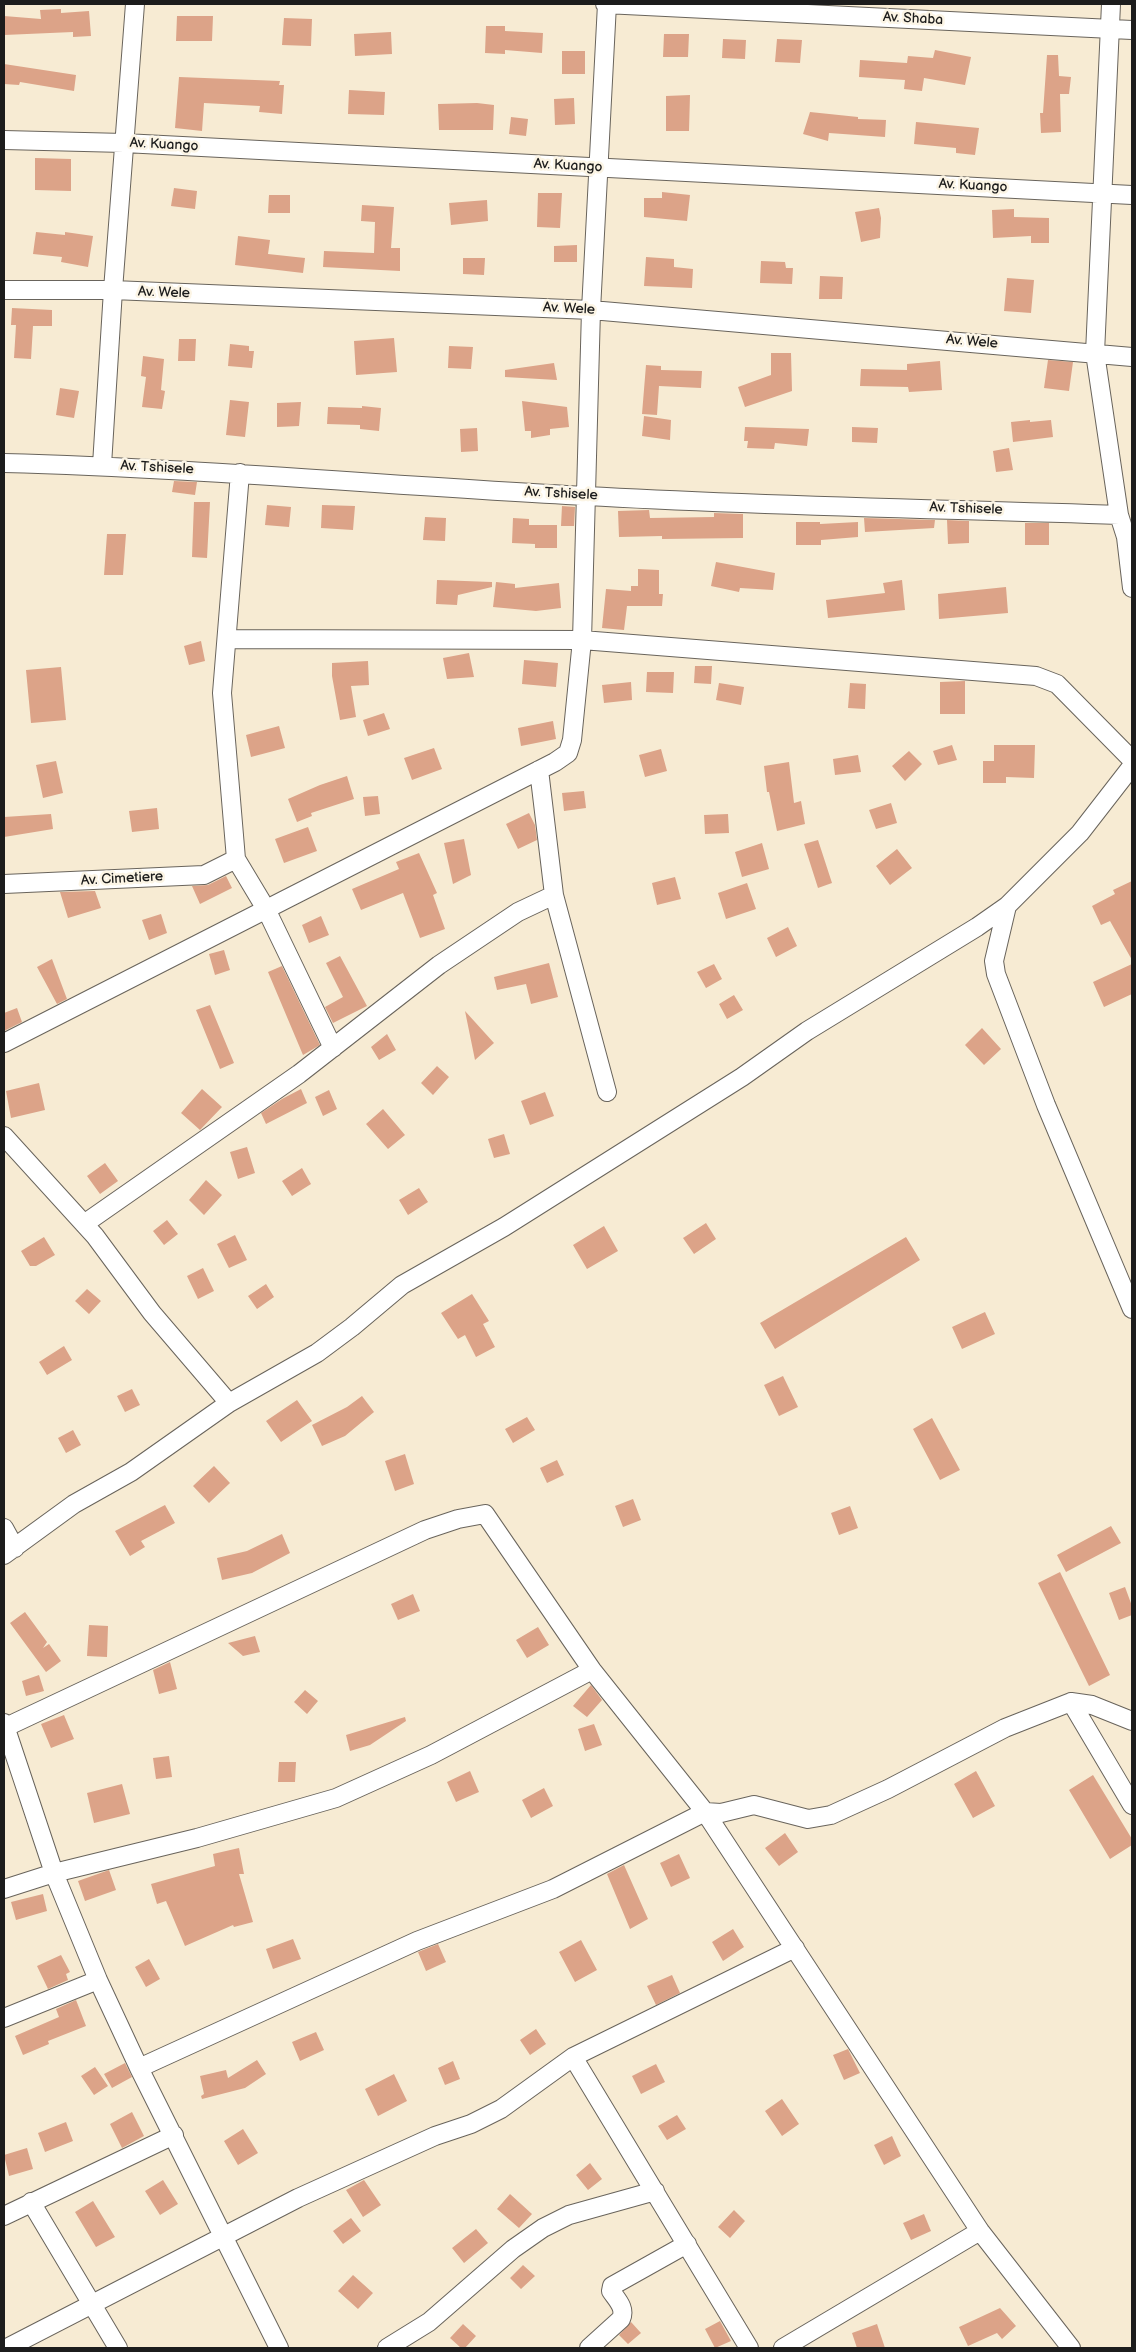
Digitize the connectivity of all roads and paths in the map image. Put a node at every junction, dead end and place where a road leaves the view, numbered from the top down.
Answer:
1 (135, 4) edge
2 (606, 4) edge
3 (1111, 4) edge
4 (1110, 28) junction
5 (1132, 30) edge
6 (4, 140) edge
7 (124, 143) junction
8 (597, 168) junction
9 (1103, 193) junction
10 (1132, 195) edge
11 (4, 290) edge
12 (113, 290) junction
13 (591, 310) junction
14 (1095, 352) junction
15 (1132, 357) edge
16 (4, 463) edge
17 (102, 465) junction
18 (240, 473) junction
19 (587, 496) junction
20 (1119, 515) junction
21 (1129, 537) edge
22 (1132, 588) edge
23 (227, 639) junction
24 (582, 640) junction
25 (1132, 760) edge
26 (1132, 766) edge
27 (539, 770) junction
28 (236, 859) junction
29 (4, 884) edge
30 (554, 895) junction
31 (1007, 906) junction
32 (266, 909) junction
33 (4, 1044) edge
34 (333, 1048) junction
35 (607, 1092) dead end
36 (4, 1136) edge
37 (84, 1224) junction
38 (1132, 1309) edge
39 (229, 1403) junction
40 (4, 1528) edge
41 (9, 1551) edge
42 (592, 1670) junction
43 (1071, 1702) junction
44 (1132, 1721) edge
45 (5, 1725) edge
46 (1132, 1805) edge
47 (705, 1812) junction
48 (54, 1873) junction
49 (4, 1889) edge
50 (795, 1948) junction
51 (98, 1980) junction
52 (4, 2018) edge
53 (573, 2057) junction
54 (139, 2068) junction
55 (174, 2135) junction
56 (655, 2191) junction
57 (31, 2202) junction
58 (4, 2216) edge
59 (980, 2231) junction
60 (222, 2236) junction
61 (687, 2244) junction
62 (91, 2303) junction
63 (8, 2348) edge
64 (118, 2348) edge
65 (279, 2348) edge
66 (387, 2348) edge
67 (588, 2348) edge
68 (749, 2348) edge
69 (783, 2348) edge
70 (1071, 2348) edge

1 - 7 street
2 - 4 street, Av. Shaba
2 - 8 street
3 - 4 street
4 - 5 street, Av. Shaba
4 - 9 street
6 - 7 street, Av. Kuango
7 - 8 street, Av. Kuango
7 - 12 street
8 - 9 street, Av. Kuango
8 - 13 street
9 - 10 street, Av. Kuango
9 - 14 street
11 - 12 street, Av. Wele
12 - 13 street, Av. Wele
12 - 17 street
13 - 14 street, Av. Wele
13 - 19 street
14 - 15 street, Av. Wele
14 - 20 street
16 - 17 street, Av. Tshisele
17 - 18 street, Av. Tshisele
18 - 19 street, Av. Tshisele
18 - 23 street
19 - 20 street, Av. Tshisele
19 - 24 street
20 - 21 street
21 - 22 street
23 - 24 street
23 - 28 street
24 - 25 street
24 - 27 street
26 - 31 street
27 - 30 street
27 - 32 street
28 - 29 street, Av. Cimetiere
28 - 32 street
30 - 34 street
30 - 35 street
31 - 38 street
31 - 39 street
32 - 33 street
32 - 34 street
34 - 37 street
36 - 37 street
37 - 39 street
39 - 41 street
40 - 41 street
42 - 45 street
42 - 47 street
42 - 48 street
43 - 44 street
43 - 46 street
43 - 47 street
45 - 48 street
47 - 50 street
47 - 54 street
48 - 49 street
48 - 51 street
50 - 53 street
50 - 59 street
51 - 52 street
51 - 54 street
53 - 56 street
53 - 60 street
54 - 55 street
55 - 57 street
55 - 60 street
56 - 61 street
56 - 66 street
57 - 58 street
57 - 62 street
59 - 69 street
59 - 70 street
60 - 62 street
60 - 65 street
61 - 67 street
61 - 68 street
62 - 63 street
62 - 64 street

